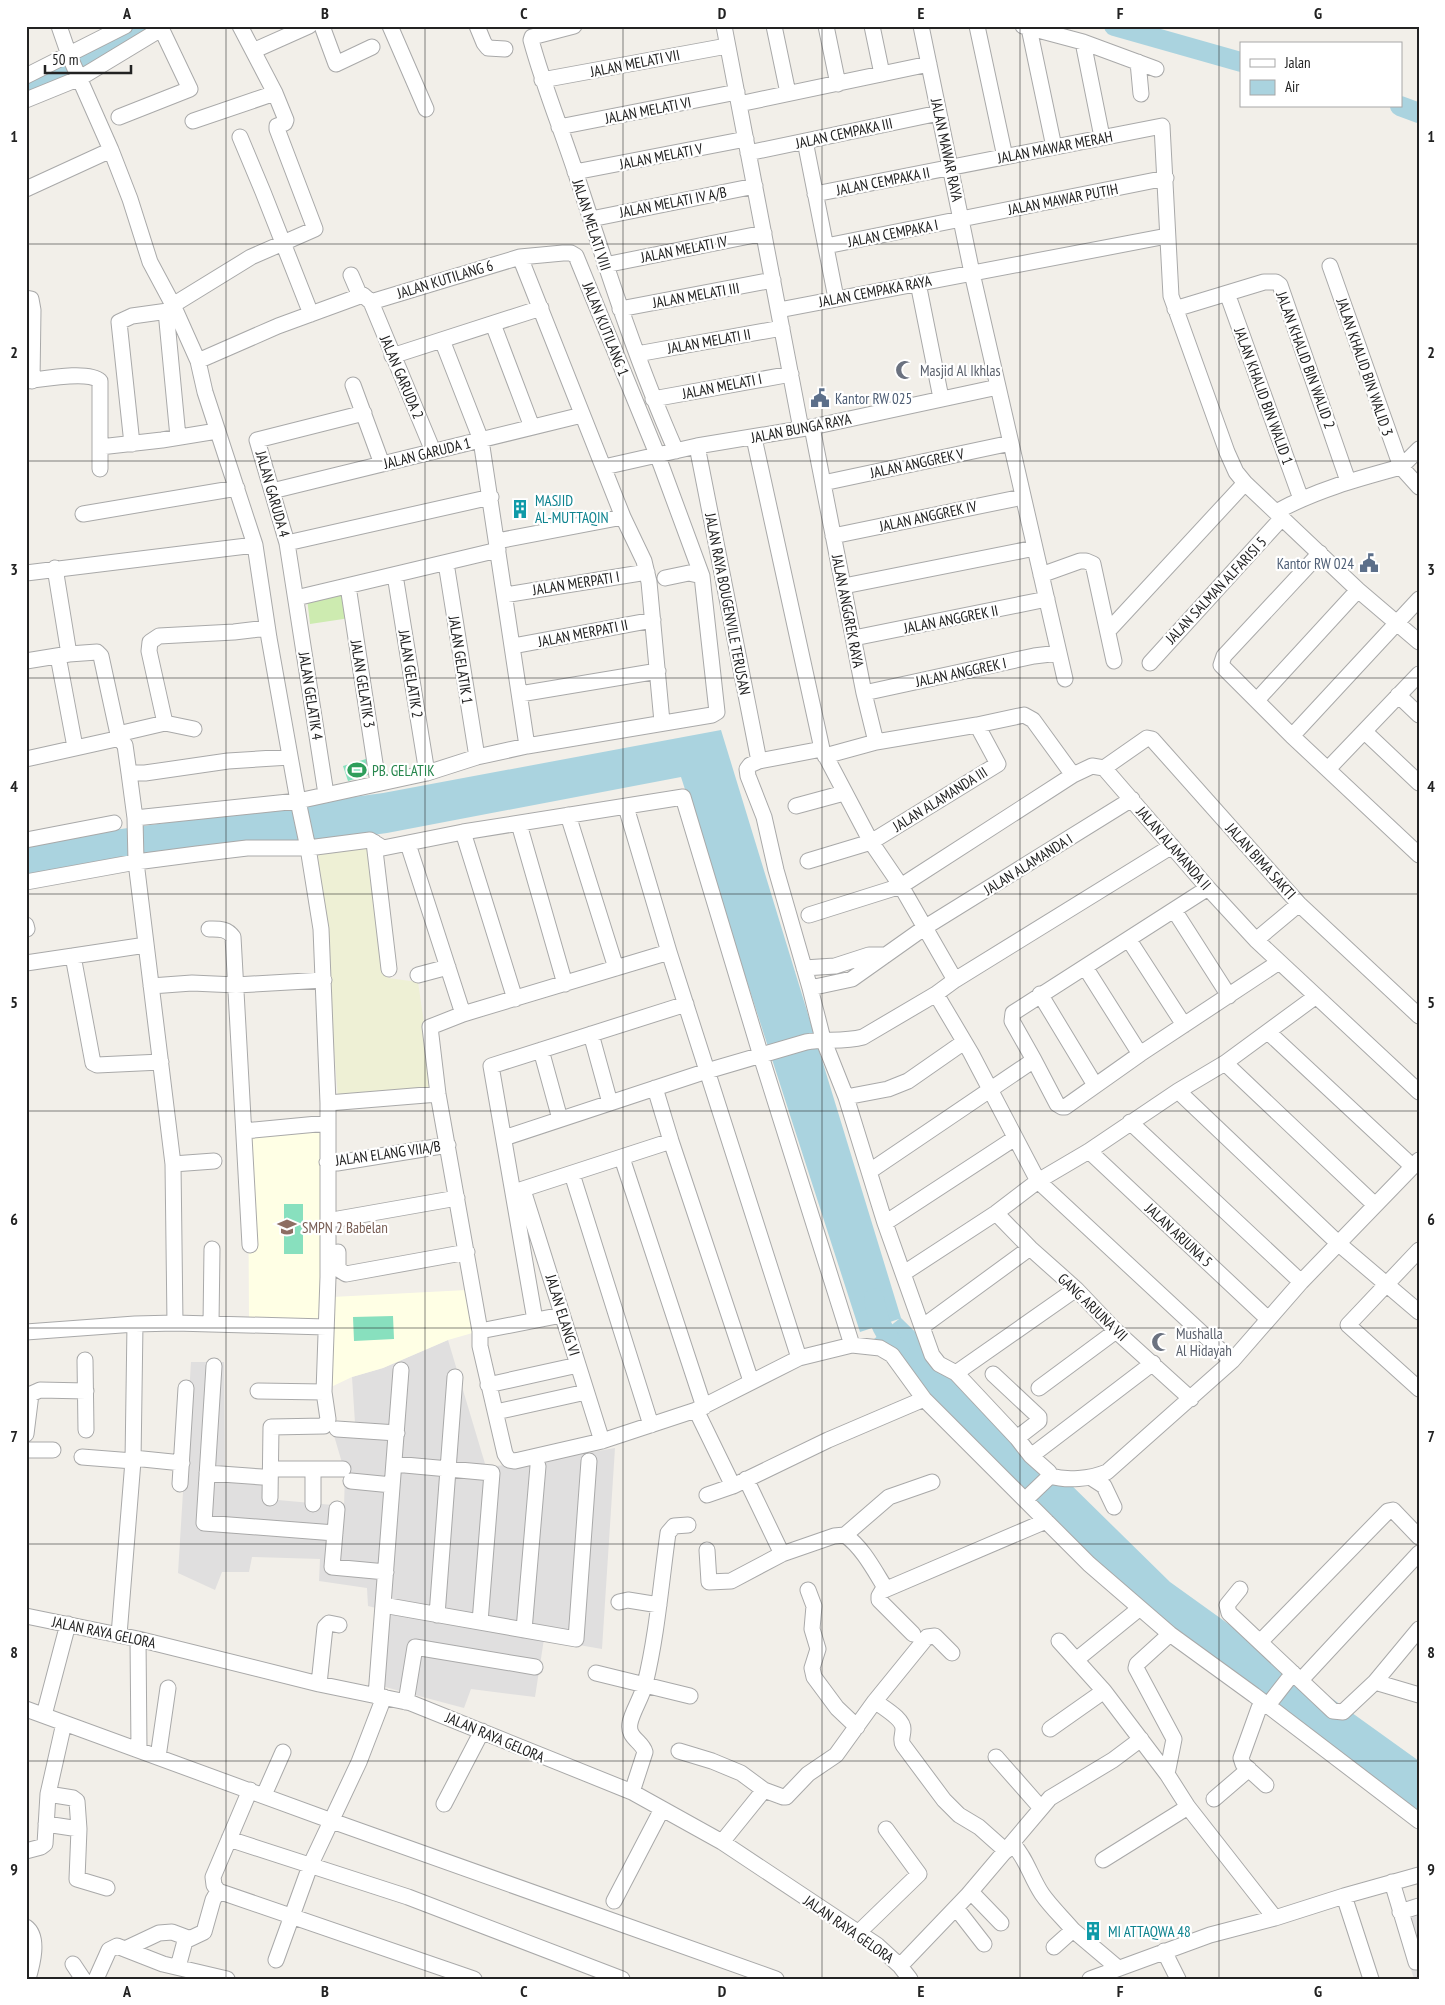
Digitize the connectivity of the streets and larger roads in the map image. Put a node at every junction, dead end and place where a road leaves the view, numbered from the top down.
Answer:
1 (59, 26) edge
2 (125, 26) edge
3 (240, 26) edge
4 (309, 26) edge
5 (322, 26) edge
6 (390, 26) edge
7 (477, 26) edge
8 (724, 26) edge
9 (774, 26) edge
10 (826, 26) edge
11 (872, 26) edge
12 (921, 26) edge
13 (977, 26) edge
14 (570, 27) edge
15 (1026, 27) edge
16 (160, 28) edge
17 (528, 33) edge
18 (1083, 42) junction
19 (728, 46) junction
20 (372, 47) dead end
21 (505, 49) dead end
22 (252, 51) junction
23 (1138, 62) junction
24 (929, 64) junction
25 (75, 67) junction
26 (1156, 69) dead end
27 (882, 74) junction
28 (26, 76) edge
29 (542, 80) junction
30 (838, 84) junction
31 (275, 93) junction
32 (788, 93) junction
33 (1141, 94) dead end
34 (738, 98) junction
35 (26, 100) edge
36 (426, 109) dead end
37 (939, 114) junction
38 (119, 117) dead end
39 (193, 121) dead end
40 (559, 127) junction
41 (240, 137) dead end
42 (1102, 137) junction
43 (805, 141) junction
44 (747, 146) junction
45 (1054, 147) junction
46 (112, 150) junction
47 (1005, 157) junction
48 (950, 168) junction
49 (576, 172) junction
50 (1166, 178) junction
51 (755, 186) junction
52 (26, 189) edge
53 (815, 194) junction
54 (591, 218) junction
55 (961, 219) junction
56 (764, 233) junction
57 (1167, 236) junction
58 (283, 241) junction
59 (826, 246) junction
60 (520, 257) junction
61 (605, 264) junction
62 (1330, 266) dead end
63 (972, 273) junction
64 (351, 275) dead end
65 (773, 280) junction
66 (918, 283) junction
67 (1226, 293) junction
68 (26, 298) edge
69 (836, 298) junction
70 (366, 299) junction
71 (540, 308) junction
72 (171, 309) junction
73 (620, 309) junction
74 (1175, 309) junction
75 (779, 310) junction
76 (311, 314) junction
77 (493, 324) junction
78 (782, 328) junction
79 (442, 340) junction
80 (636, 354) junction
81 (392, 356) junction
82 (198, 361) junction
83 (791, 374) junction
84 (29, 381) edge
85 (352, 385) dead end
86 (998, 387) junction
87 (941, 398) junction
88 (653, 399) junction
89 (364, 413) junction
90 (582, 414) junction
91 (532, 427) junction
92 (807, 428) junction
93 (217, 431) junction
94 (178, 437) junction
95 (754, 438) junction
96 (481, 440) junction
97 (1011, 443) junction
98 (132, 444) junction
99 (697, 446) junction
100 (100, 447) junction
101 (1419, 449) edge
102 (433, 451) junction
103 (676, 451) junction
104 (657, 454) junction
105 (382, 464) junction
106 (604, 467) junction
107 (1401, 467) junction
108 (100, 469) dead end
109 (1348, 481) junction
110 (823, 483) junction
111 (1245, 483) junction
112 (1419, 487) edge
113 (237, 488) junction
114 (272, 491) junction
115 (1023, 496) junction
116 (490, 497) junction
117 (1301, 499) junction
118 (83, 514) dead end
119 (1279, 515) junction
120 (623, 517) junction
121 (834, 536) junction
122 (287, 543) junction
123 (255, 545) junction
124 (498, 546) junction
125 (1035, 548) junction
126 (1320, 553) junction
127 (446, 563) junction
128 (55, 568) junction
129 (647, 572) junction
130 (26, 573) edge
131 (395, 575) junction
132 (1041, 575) junction
133 (702, 576) junction
134 (665, 578) dead end
135 (348, 586) junction
136 (844, 586) junction
137 (1358, 590) junction
138 (505, 595) junction
139 (296, 598) junction
140 (1419, 599) edge
141 (1047, 600) junction
142 (653, 620) junction
143 (1398, 623) junction
144 (267, 628) junction
145 (1108, 631) junction
146 (854, 638) junction
147 (1419, 642) edge
148 (512, 646) junction
149 (1059, 653) junction
150 (63, 655) junction
151 (26, 661) edge
152 (1114, 661) dead end
153 (1150, 663) dead end
154 (658, 670) junction
155 (1419, 674) edge
156 (1065, 679) dead end
157 (864, 693) junction
158 (520, 694) junction
159 (1398, 695) junction
160 (1256, 700) junction
161 (1419, 715) edge
162 (662, 722) junction
163 (165, 723) junction
164 (977, 725) junction
165 (194, 729) dead end
166 (1364, 732) junction
167 (119, 736) junction
168 (1292, 736) junction
169 (876, 742) junction
170 (527, 746) junction
171 (76, 747) junction
172 (824, 752) junction
173 (477, 757) junction
174 (290, 758) junction
175 (26, 759) edge
176 (759, 761) junction
177 (1104, 768) junction
178 (1328, 769) junction
179 (427, 772) junction
180 (129, 773) junction
181 (1073, 775) junction
182 (378, 783) junction
183 (1419, 783) edge
184 (844, 793) junction
185 (326, 794) junction
186 (1132, 799) junction
187 (298, 801) junction
188 (796, 806) dead end
189 (626, 807) junction
190 (568, 815) junction
191 (135, 818) junction
192 (114, 823) dead end
193 (519, 824) junction
194 (463, 832) junction
195 (305, 835) junction
196 (26, 840) edge
197 (374, 842) junction
198 (871, 842) junction
199 (408, 844) junction
200 (1172, 846) junction
201 (1419, 855) edge
202 (136, 859) junction
203 (808, 861) dead end
204 (26, 882) edge
205 (901, 886) junction
206 (1208, 888) junction
207 (1299, 904) junction
208 (1174, 910) junction
209 (809, 915) dead end
210 (924, 928) junction
211 (209, 929) dead end
212 (1129, 940) junction
213 (1256, 940) junction
214 (146, 945) junction
215 (669, 952) junction
216 (74, 956) junction
217 (886, 956) junction
218 (1279, 962) junction
219 (26, 963) edge
220 (448, 967) junction
221 (1085, 967) junction
222 (616, 968) junction
223 (804, 968) junction
224 (389, 969) dead end
225 (418, 975) dead end
226 (324, 980) junction
227 (955, 980) junction
228 (565, 984) junction
229 (236, 985) junction
230 (151, 986) junction
231 (810, 988) junction
232 (936, 994) junction
233 (1040, 994) junction
234 (1229, 996) junction
235 (1315, 996) junction
236 (514, 999) junction
237 (686, 1004) junction
238 (463, 1014) junction
239 (1419, 1016) edge
240 (1184, 1025) junction
241 (1268, 1032) junction
242 (591, 1034) junction
243 (823, 1039) junction
244 (964, 1042) junction
245 (541, 1050) junction
246 (1140, 1054) junction
247 (761, 1056) junction
248 (1034, 1060) junction
249 (160, 1062) junction
250 (1225, 1063) junction
251 (707, 1071) junction
252 (1095, 1085) junction
253 (655, 1088) junction
254 (989, 1090) junction
255 (1178, 1091) junction
256 (1419, 1092) edge
257 (438, 1094) junction
258 (846, 1097) junction
259 (610, 1103) junction
260 (328, 1104) junction
261 (560, 1119) junction
262 (1130, 1122) junction
263 (328, 1123) junction
264 (244, 1131) junction
265 (504, 1138) junction
266 (1015, 1138) junction
267 (671, 1141) junction
268 (448, 1145) junction
269 (1090, 1151) junction
270 (622, 1158) junction
271 (214, 1161) dead end
272 (332, 1162) junction
273 (1416, 1163) edge
274 (173, 1164) junction
275 (870, 1171) junction
276 (572, 1174) junction
277 (1038, 1181) junction
278 (518, 1191) junction
279 (457, 1198) junction
280 (1376, 1204) junction
281 (996, 1213) junction
282 (338, 1219) junction
283 (885, 1222) junction
284 (1339, 1244) junction
285 (250, 1245) dead end
286 (1030, 1248) junction
287 (212, 1249) dead end
288 (1419, 1250) edge
289 (467, 1252) junction
290 (904, 1273) junction
291 (1301, 1282) junction
292 (1386, 1284) junction
293 (1076, 1289) junction
294 (1419, 1312) edge
295 (562, 1315) junction
296 (1268, 1319) junction
297 (534, 1320) junction
298 (175, 1323) junction
299 (135, 1324) junction
300 (211, 1324) junction
301 (922, 1326) junction
302 (326, 1328) junction
303 (480, 1331) junction
304 (1116, 1331) junction
305 (26, 1332) edge
306 (852, 1345) junction
307 (799, 1358) junction
308 (85, 1360) dead end
309 (1232, 1361) junction
310 (1153, 1363) junction
311 (578, 1365) junction
312 (214, 1366) dead end
313 (401, 1370) dead end
314 (956, 1373) junction
315 (992, 1374) dead end
316 (455, 1377) dead end
317 (751, 1381) junction
318 (488, 1385) junction
319 (186, 1388) dead end
320 (1039, 1388) dead end
321 (1419, 1389) edge
322 (86, 1391) junction
323 (258, 1391) dead end
324 (324, 1392) junction
325 (586, 1392) junction
326 (28, 1396) edge
327 (924, 1399) junction
328 (1191, 1399) junction
329 (700, 1408) junction
330 (496, 1412) junction
331 (650, 1425) junction
332 (338, 1429) dead end
333 (86, 1430) dead end
334 (396, 1433) junction
335 (26, 1434) edge
336 (1017, 1438) junction
337 (602, 1441) junction
338 (26, 1450) edge
339 (53, 1450) dead end
340 (1031, 1456) junction
341 (82, 1457) dead end
342 (133, 1460) junction
343 (589, 1461) dead end
344 (182, 1462) junction
345 (394, 1464) junction
346 (538, 1466) dead end
347 (313, 1469) junction
348 (448, 1469) junction
349 (207, 1473) junction
350 (266, 1473) junction
351 (1090, 1477) junction
352 (739, 1482) junction
353 (932, 1482) dead end
354 (180, 1484) dead end
355 (392, 1485) junction
356 (1037, 1488) junction
357 (707, 1496) dead end
358 (270, 1498) dead end
359 (314, 1504) dead end
360 (1114, 1507) dead end
361 (337, 1509) dead end
362 (1046, 1521) junction
363 (688, 1525) dead end
364 (335, 1533) junction
365 (844, 1535) junction
366 (1419, 1537) edge
367 (707, 1550) dead end
368 (1419, 1553) edge
369 (782, 1554) junction
370 (386, 1572) junction
371 (886, 1589) junction
372 (1240, 1589) dead end
373 (808, 1590) dead end
374 (619, 1602) dead end
375 (383, 1605) junction
376 (659, 1605) junction
377 (1140, 1608) junction
378 (437, 1615) junction
379 (26, 1616) edge
380 (480, 1622) junction
381 (68, 1624) junction
382 (339, 1625) dead end
383 (524, 1630) junction
384 (1417, 1633) edge
385 (913, 1634) dead end
386 (1170, 1634) junction
387 (119, 1635) junction
388 (138, 1639) junction
389 (1058, 1641) dead end
390 (1260, 1642) junction
391 (952, 1653) dead end
392 (1076, 1660) junction
393 (535, 1667) dead end
394 (596, 1672) dead end
395 (1292, 1679) junction
396 (1375, 1682) junction
397 (319, 1684) junction
398 (645, 1686) junction
399 (168, 1688) dead end
400 (1104, 1691) junction
401 (1419, 1695) edge
402 (380, 1696) junction
403 (690, 1696) dead end
404 (875, 1701) junction
405 (406, 1702) junction
406 (1269, 1702) junction
407 (26, 1709) edge
408 (44, 1715) junction
409 (64, 1723) junction
410 (857, 1727) junction
411 (1050, 1729) dead end
412 (482, 1731) junction
413 (1141, 1739) junction
414 (139, 1750) junction
415 (679, 1751) dead end
416 (284, 1752) dead end
417 (158, 1757) junction
418 (996, 1757) dead end
419 (1249, 1769) junction
420 (1167, 1774) junction
421 (1266, 1785) dead end
422 (764, 1790) junction
423 (632, 1792) junction
424 (257, 1793) junction
425 (48, 1794) junction
426 (1214, 1799) dead end
427 (444, 1804) dead end
428 (1040, 1807) junction
429 (1188, 1807) junction
430 (662, 1809) junction
431 (332, 1821) junction
432 (1419, 1821) edge
433 (46, 1824) junction
434 (79, 1829) junction
435 (886, 1829) dead end
436 (229, 1839) junction
437 (722, 1842) junction
438 (1009, 1847) junction
439 (26, 1851) edge
440 (1103, 1860) dead end
441 (310, 1866) junction
442 (1419, 1875) edge
443 (1392, 1882) junction
444 (107, 1888) dead end
445 (218, 1891) junction
446 (971, 1892) junction
447 (1344, 1896) junction
448 (614, 1901) dead end
449 (1419, 1906) edge
450 (956, 1908) junction
451 (293, 1916) junction
452 (1402, 1917) junction
453 (1275, 1918) junction
454 (1001, 1923) dead end
455 (26, 1927) edge
456 (1073, 1930) junction
457 (858, 1933) junction
458 (188, 1938) junction
459 (984, 1944) dead end
460 (1054, 1947) dead end
461 (125, 1949) junction
462 (1164, 1951) junction
463 (276, 1960) dead end
464 (73, 1964) dead end
465 (1418, 1965) edge
466 (900, 1966) junction
467 (1118, 1968) junction
468 (167, 1970) edge
469 (223, 1978) edge
470 (28, 1979) edge
471 (83, 1979) edge
472 (96, 1979) edge
473 (474, 1979) edge
474 (622, 1979) edge
475 (776, 1979) edge
476 (910, 1979) edge
477 (1090, 1979) edge
478 (1178, 1979) edge
479 (1372, 1979) edge

1 - 25 street
2 - 25 street
3 - 22 street
4 - 22 street
5 - 20 street
6 - 36 street
7 - 21 street
8 - 19 street, JALAN ANGGREK RAYA
9 - 32 street
10 - 30 street
11 - 27 street
12 - 24 street, JALAN MAWAR RAYA
13 - 47 street
14 - 17 street, JALAN MELATI VIII
15 - 18 street
15 - 45 street
16 - 25 street
16 - 38 street
17 - 29 street, JALAN MELATI VIII
18 - 23 street
18 - 42 street
19 - 29 street, JALAN MELATI VII
19 - 34 street, JALAN ANGGREK RAYA
22 - 31 street
23 - 26 street
23 - 33 street
24 - 27 street, JALAN MELATI VI
24 - 37 street, JALAN MAWAR RAYA
25 - 28 street
25 - 35 street
25 - 46 street
27 - 30 street, JALAN MELATI VI
29 - 40 street, JALAN MELATI VIII
30 - 32 street, JALAN MELATI VI
31 - 39 street
31 - 58 street
32 - 34 street, JALAN MELATI VI
34 - 40 street, JALAN MELATI VI
34 - 44 street, JALAN ANGGREK RAYA
37 - 43 street, JALAN CEMPAKA III
37 - 48 street, JALAN MAWAR RAYA
40 - 49 street, JALAN MELATI VIII
41 - 58 street
42 - 45 street, JALAN MAWAR MERAH
42 - 50 street, JALAN MAWAR MERAH
43 - 44 street, JALAN CEMPAKA III
43 - 53 street
44 - 49 street, JALAN MELATI V
44 - 51 street, JALAN ANGGREK RAYA
45 - 47 street, JALAN MAWAR MERAH
46 - 52 street
46 - 72 street
47 - 48 street, JALAN MAWAR MERAH
48 - 53 street, JALAN CEMPAKA II
48 - 55 street, JALAN MAWAR RAYA
49 - 54 street, JALAN MELATI VIII
50 - 55 street, JALAN MAWAR PUTIH
50 - 57 street
51 - 54 street, JALAN MELATI IV A/B
51 - 56 street, JALAN ANGGREK RAYA
53 - 59 street
54 - 61 street, JALAN MELATI VIII
55 - 59 street, JALAN CEMPAKA I
55 - 63 street, JALAN MAWAR RAYA
56 - 61 street, JALAN MELATI IV
56 - 65 street, JALAN ANGGREK RAYA
57 - 63 street, JALAN CEMPAKA RAYA
57 - 74 street
58 - 72 street
58 - 76 street
59 - 69 street
60 - 70 street, JALAN KUTILANG 6
60 - 71 street
60 - 104 street, JALAN KUTILANG 1
61 - 73 street, JALAN MELATI VIII
62 - 107 street, JALAN KHALID BIN WALID 3
63 - 66 street, JALAN CEMPAKA RAYA
63 - 86 street, JALAN MAWAR RAYA
64 - 70 street, JALAN GARUDA 2
65 - 73 street, JALAN MELATI III
65 - 75 street, JALAN ANGGREK RAYA
66 - 69 street, JALAN CEMPAKA RAYA
66 - 87 street
67 - 74 street, JALAN KHALID BIN WALID 2
67 - 109 street, JALAN KHALID BIN WALID 2
67 - 117 street, JALAN KHALID BIN WALID 1
68 - 84 street
69 - 75 street, JALAN CEMPAKA RAYA
70 - 76 street, JALAN KUTILANG 6
70 - 81 street, JALAN GARUDA 2
71 - 77 street
71 - 90 street
72 - 82 street
72 - 94 street
72 - 98 street
73 - 80 street, JALAN MELATI VIII
74 - 111 street
75 - 78 street, JALAN ANGGREK RAYA
76 - 82 street, JALAN KUTILANG 6
77 - 79 street
77 - 91 street
78 - 80 street, JALAN MELATI II
78 - 83 street, JALAN ANGGREK RAYA
79 - 81 street
79 - 96 street
80 - 88 street, JALAN MELATI VIII
81 - 102 street, JALAN GARUDA 2
82 - 93 street
83 - 88 street, JALAN MELATI I
83 - 92 street, JALAN ANGGREK RAYA
84 - 100 street
85 - 89 street
86 - 87 street, JALAN BUNGA RAYA
86 - 97 street, JALAN MAWAR RAYA
87 - 92 street, JALAN BUNGA RAYA
88 - 103 street, JALAN MELATI VIII
89 - 105 street
89 - 114 street, JALAN GARUDA 4
90 - 91 street, JALAN GARUDA 1
90 - 106 street
91 - 96 street, JALAN GARUDA 1
92 - 95 street, JALAN BUNGA RAYA
92 - 110 street, JALAN ANGGREK RAYA
93 - 94 street
93 - 113 street
94 - 98 street
95 - 99 street, JALAN BUNGA RAYA
95 - 172 street
96 - 102 street, JALAN GARUDA 1
96 - 116 street
97 - 110 street, JALAN ANGGREK V
97 - 115 street, JALAN MAWAR RAYA
98 - 100 street
99 - 103 street, JALAN BUNGA RAYA
99 - 176 street, JALAN RAYA BOUGENVILE TERUSAN
100 - 108 street
101 - 107 street
102 - 105 street, JALAN GARUDA 1
103 - 104 street, JALAN BUNGA RAYA
104 - 106 street, JALAN BUNGA RAYA
104 - 133 street
105 - 114 street, JALAN GARUDA 1
106 - 120 street
107 - 109 street
107 - 112 street
109 - 117 street
110 - 121 street, JALAN ANGGREK RAYA
111 - 119 street
111 - 145 street
113 - 118 street
113 - 123 street
114 - 122 street, JALAN GARUDA 4
115 - 121 street, JALAN ANGGREK IV
115 - 125 street, JALAN MAWAR RAYA
116 - 122 street
116 - 124 street
117 - 119 street
119 - 126 street
119 - 153 street, JALAN SALMAN ALFARISI 5
120 - 124 street
120 - 129 street
121 - 136 street, JALAN ANGGREK RAYA
122 - 139 street, JALAN GARUDA 4
123 - 128 street
123 - 144 street
124 - 127 street
124 - 138 street
125 - 132 street, JALAN MAWAR RAYA
125 - 136 street
126 - 137 street
126 - 160 street
127 - 131 street
127 - 173 street, JALAN GELATIK 1
128 - 130 street
128 - 150 street
129 - 138 street, JALAN MERPATI I
129 - 142 street
131 - 135 street
131 - 179 street, JALAN GELATIK 2
132 - 141 street, JALAN MAWAR RAYA
132 - 145 street
133 - 134 street
133 - 162 street
135 - 139 street
135 - 182 street, JALAN GELATIK 3
136 - 146 street, JALAN ANGGREK RAYA
137 - 143 street
137 - 160 street
138 - 148 street
139 - 185 street, JALAN GELATIK 4
140 - 143 street
141 - 146 street, JALAN ANGGREK II
141 - 149 street, JALAN MAWAR RAYA
142 - 148 street, JALAN MERPATI II
142 - 154 street
143 - 147 street
143 - 168 street
144 - 163 street
144 - 174 street
145 - 152 street
146 - 157 street, JALAN ANGGREK RAYA
148 - 158 street
149 - 156 street, JALAN MAWAR RAYA
149 - 157 street, JALAN ANGGREK I
150 - 151 street
150 - 167 street
150 - 171 street
154 - 158 street
154 - 162 street
155 - 159 street
157 - 169 street, JALAN ANGGREK RAYA
158 - 170 street
159 - 161 street
159 - 166 street
160 - 168 street
162 - 170 street
163 - 165 street
163 - 167 street
164 - 169 street
164 - 181 street
164 - 198 street, JALAN ALAMANDA III
166 - 178 street
166 - 183 street
167 - 171 street
167 - 180 street
168 - 178 street
169 - 172 street
170 - 173 street
171 - 175 street
172 - 176 street
172 - 184 street
173 - 179 street
174 - 180 street
174 - 187 street
176 - 223 street
177 - 181 street
177 - 186 street, JALAN ALAMANDA II
177 - 207 street, JALAN BIMA SAKTI
178 - 201 street
179 - 182 street
180 - 191 street
181 - 205 street
182 - 185 street
184 - 188 street
184 - 198 street
185 - 187 street
186 - 200 street, JALAN ALAMANDA II
186 - 210 street, JALAN ALAMANDA I
187 - 191 street
187 - 195 street
189 - 190 street
189 - 215 street
189 - 247 street
190 - 193 street
190 - 222 street
191 - 202 street
192 - 196 street
193 - 194 street
193 - 228 street
194 - 199 street
194 - 236 street
195 - 197 street
195 - 202 street
195 - 226 street
197 - 199 street
197 - 224 street
198 - 203 street
198 - 205 street
199 - 220 street
200 - 206 street, JALAN ALAMANDA II
200 - 227 street
202 - 204 street
202 - 214 street
205 - 209 street
205 - 210 street
206 - 208 street
206 - 213 street, JALAN ALAMANDA II
207 - 213 street
207 - 239 street, JALAN BIMA SAKTI
208 - 212 street
208 - 234 street
210 - 217 street, JALAN ALAMANDA I
210 - 227 street
211 - 229 street
212 - 221 street
212 - 240 street
213 - 218 street, JALAN ALAMANDA II
214 - 216 street
214 - 230 street
215 - 222 street
215 - 237 street
216 - 219 street
216 - 249 street
217 - 223 street
217 - 231 street, JALAN ALAMANDA I
218 - 234 street
218 - 235 street, JALAN ALAMANDA II
220 - 225 street
220 - 238 street
221 - 233 street
221 - 246 street
222 - 228 street
223 - 231 street
226 - 229 street
226 - 260 street
227 - 232 street
228 - 236 street
229 - 230 street
229 - 264 street
230 - 249 street
231 - 243 street
232 - 243 street
232 - 244 street
233 - 248 street
233 - 252 street
234 - 240 street
235 - 241 street
235 - 256 street, JALAN ALAMANDA II
236 - 238 street
237 - 242 street
237 - 251 street
238 - 257 street
240 - 246 street
241 - 250 street
241 - 273 street
242 - 245 street
242 - 259 street
243 - 247 street
243 - 258 street
244 - 254 street
244 - 258 street
245 - 261 street
245 - 265 street
246 - 252 street
247 - 251 street
247 - 306 street
248 - 252 street
248 - 254 street
249 - 274 street
250 - 255 street
250 - 280 street
251 - 253 street
251 - 307 street
253 - 259 street
253 - 267 street
254 - 266 street
254 - 275 street
255 - 262 street
255 - 284 street
257 - 260 street
257 - 268 street
258 - 275 street
259 - 261 street
260 - 263 street
261 - 265 street
262 - 269 street
262 - 291 street
263 - 264 street
263 - 272 street
264 - 285 street
265 - 278 street
266 - 277 street
266 - 283 street
267 - 270 street
267 - 317 street
268 - 272 street, JALAN ELANG VIIA/B
268 - 279 street
269 - 277 street
269 - 296 street, JALAN ARJUNA 5
270 - 276 street
270 - 329 street
271 - 274 street
272 - 282 street
272 - 302 street
273 - 280 street
274 - 298 street
275 - 283 street
276 - 278 street
276 - 331 street
277 - 281 street
277 - 309 street
278 - 295 street, JALAN ELANG VI
278 - 297 street
279 - 282 street
279 - 289 street
280 - 284 street
281 - 286 street, GANG ARJUNA VII
281 - 290 street
282 - 289 street
283 - 290 street
284 - 291 street
284 - 292 street
286 - 293 street, GANG ARJUNA VII
286 - 301 street
287 - 300 street
288 - 292 street
289 - 303 street
290 - 301 street
291 - 296 street
292 - 294 street
292 - 321 street
293 - 304 street, GANG ARJUNA VII
293 - 314 street
295 - 297 street
295 - 311 street, JALAN ELANG VI
296 - 309 street
297 - 303 street
298 - 299 street
298 - 300 street
299 - 305 street
299 - 342 street
300 - 302 street
301 - 314 street
302 - 324 street
303 - 318 street
304 - 310 street, GANG ARJUNA VII
304 - 320 street
306 - 307 street
306 - 327 street
307 - 317 street
308 - 322 street
309 - 328 street
310 - 328 street, GANG ARJUNA VII
310 - 340 street
311 - 318 street
311 - 325 street, JALAN ELANG VI
312 - 349 street
313 - 334 street
314 - 336 street
315 - 336 street
316 - 348 street
317 - 329 street
318 - 330 street
319 - 344 street
322 - 326 street
322 - 333 street
323 - 324 street
324 - 350 street
325 - 330 street
325 - 337 street, JALAN ELANG VI
326 - 335 street
327 - 352 street
327 - 356 street
328 - 351 street
329 - 331 street
329 - 352 street
330 - 337 street
331 - 337 street
332 - 334 street
334 - 345 street
336 - 340 street
338 - 339 street
340 - 356 street
341 - 342 street
342 - 344 street
342 - 387 street
343 - 383 street
344 - 354 street
345 - 348 street
345 - 355 street
346 - 383 street
347 - 350 street
347 - 355 street
347 - 359 street
348 - 378 street
348 - 380 street
349 - 350 street
349 - 364 street
350 - 358 street
351 - 356 street
351 - 360 street
352 - 357 street
352 - 369 street
353 - 365 street
355 - 370 street
356 - 362 street
361 - 364 street
362 - 371 street
362 - 377 street
363 - 376 street
364 - 370 street
365 - 369 street
365 - 371 street
366 - 390 street
367 - 369 street
368 - 395 street
370 - 375 street
371 - 385 street
372 - 390 street
373 - 410 street
374 - 376 street
375 - 378 street
375 - 402 street
376 - 398 street
377 - 386 street
377 - 392 street
378 - 380 street
379 - 381 street, JALAN RAYA GELORA
380 - 383 street
381 - 387 street, JALAN RAYA GELORA
381 - 408 street
382 - 397 street
384 - 396 street
386 - 406 street
386 - 420 street
387 - 388 street, JALAN RAYA GELORA
388 - 397 street, JALAN RAYA GELORA
388 - 414 street
389 - 392 street
390 - 395 street
391 - 404 street
392 - 400 street
393 - 405 street
394 - 398 street
395 - 396 street
395 - 406 street
396 - 401 street
397 - 402 street, JALAN RAYA GELORA
398 - 403 street
398 - 423 street
399 - 417 street
400 - 411 street
400 - 413 street
402 - 405 street, JALAN RAYA GELORA
402 - 431 street
404 - 410 street
404 - 438 street
405 - 412 street, JALAN RAYA GELORA
406 - 419 street
406 - 432 street
407 - 408 street
408 - 409 street
409 - 414 street
409 - 425 street
410 - 422 street
412 - 423 street, JALAN RAYA GELORA
412 - 427 street
413 - 420 street
413 - 428 street
414 - 417 street
415 - 422 street
416 - 424 street
417 - 424 street
418 - 428 street
419 - 421 street
419 - 426 street
420 - 429 street
422 - 437 street
423 - 430 street, JALAN RAYA GELORA
424 - 431 street
424 - 436 street
425 - 433 street
425 - 434 street
428 - 438 street
429 - 440 street
429 - 453 street
430 - 437 street, JALAN RAYA GELORA
430 - 448 street
431 - 441 street
431 - 475 street
433 - 434 street
433 - 439 street
434 - 444 street
435 - 457 street
436 - 441 street
436 - 445 street
437 - 457 street, JALAN RAYA GELORA
438 - 446 street
438 - 456 street
441 - 451 street
441 - 474 street
442 - 443 street
443 - 447 street
443 - 452 street
445 - 451 street
445 - 458 street
446 - 450 street
446 - 454 street
447 - 453 street
447 - 479 street
449 - 452 street
450 - 459 street
450 - 466 street
451 - 463 street
451 - 473 street
452 - 465 street
453 - 462 street
455 - 470 street
456 - 460 street
456 - 467 street
457 - 466 street, JALAN RAYA GELORA
458 - 461 street
458 - 468 street
461 - 468 street
461 - 472 street
462 - 467 street
462 - 478 street
464 - 471 street
466 - 476 street, JALAN RAYA GELORA
467 - 477 street
468 - 469 street

